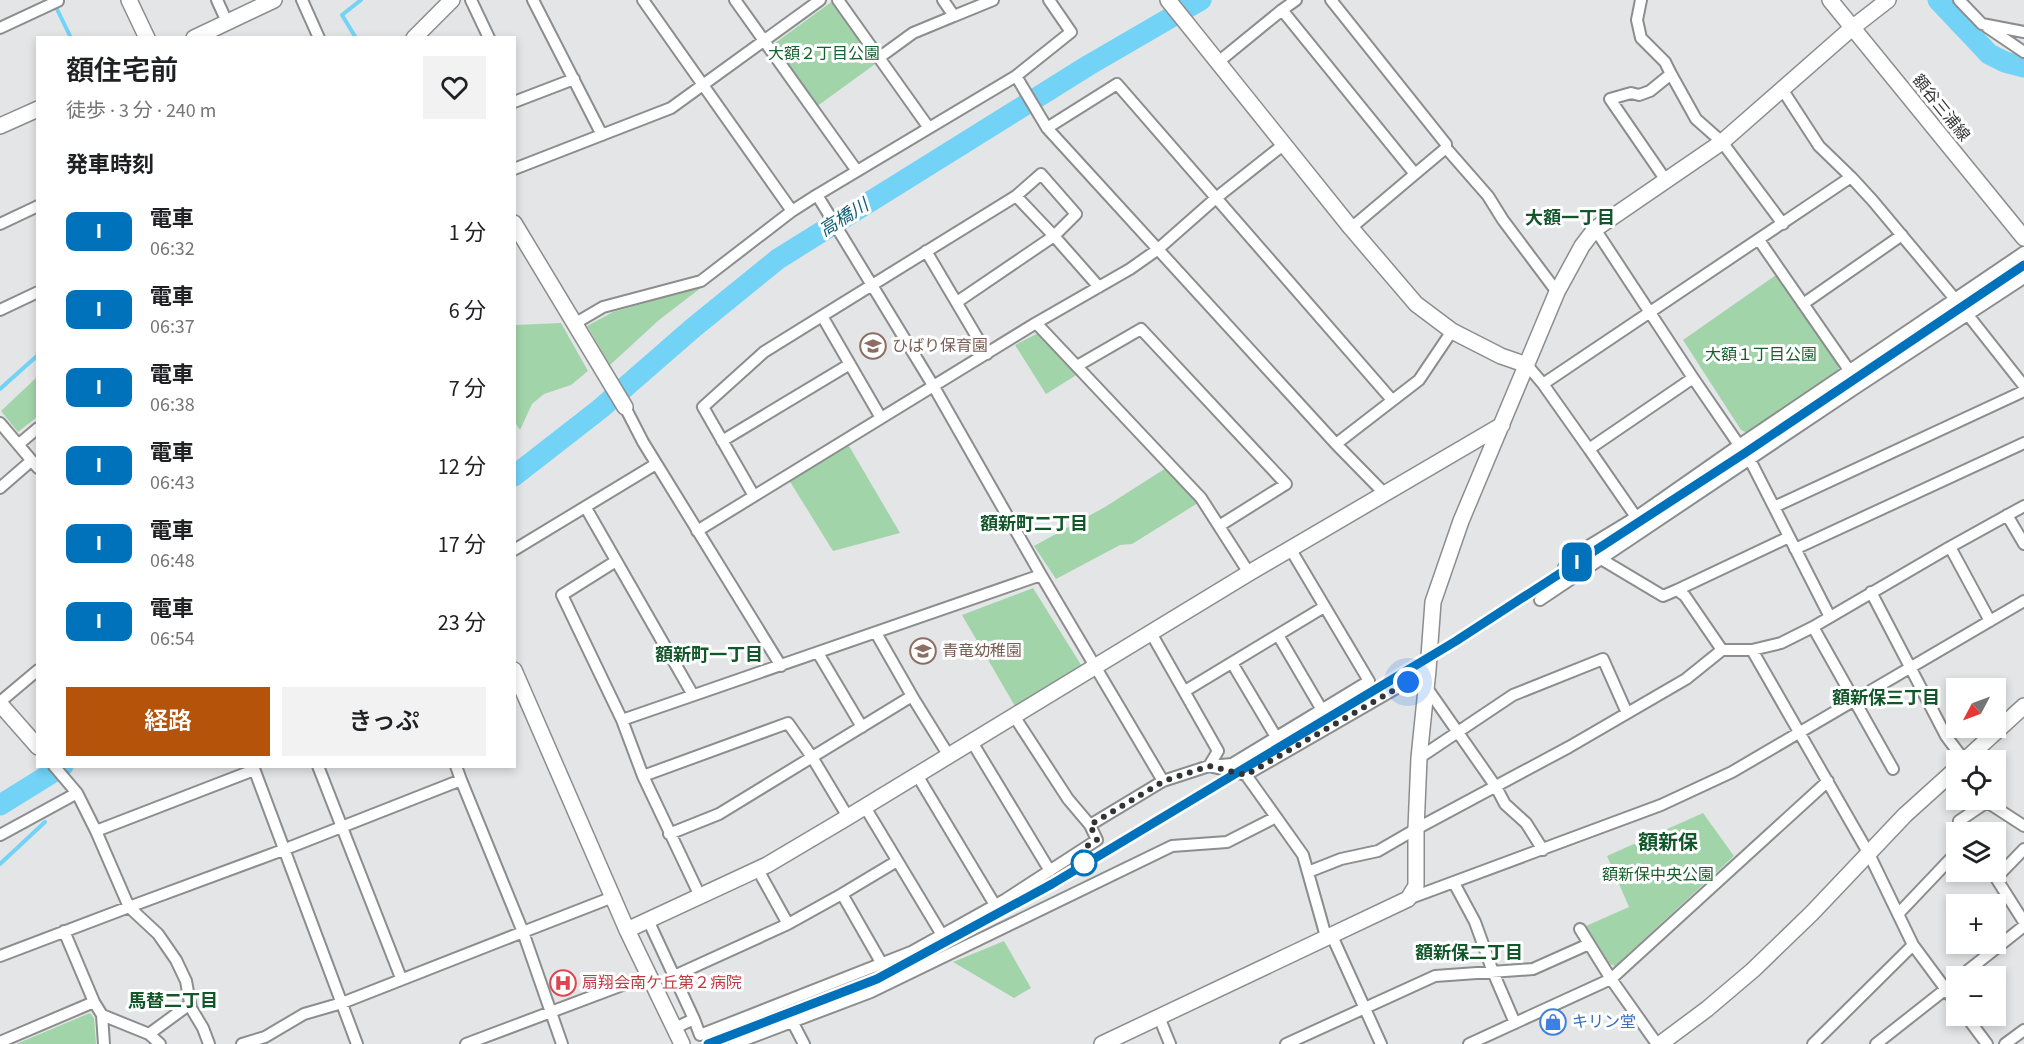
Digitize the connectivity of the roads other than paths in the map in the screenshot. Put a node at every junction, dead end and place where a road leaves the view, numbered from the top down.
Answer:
1 (57, 0) edge
2 (129, 0) edge
3 (217, 0) edge
4 (274, 0) edge
5 (302, 0) edge
6 (452, 0) edge
7 (471, 0) edge
8 (533, 0) edge
9 (643, 0) edge
10 (735, 0) edge
11 (820, 0) edge
12 (838, 0) edge
13 (943, 0) edge
14 (993, 0) edge
15 (1049, 0) edge
16 (1168, 0) edge
17 (1296, 0) edge
18 (1331, 0) edge
19 (1641, 0) edge
20 (1830, 0) edge
21 (1888, 0) edge
22 (1959, 0) edge
23 (1282, 10) junction
24 (954, 16) junction
25 (227, 22) junction
26 (1982, 24) junction
27 (0, 28) edge
28 (1852, 28) junction
29 (2024, 32) edge
30 (146, 36) edge
31 (198, 36) edge
32 (318, 36) edge
33 (417, 36) edge
34 (488, 36) edge
35 (764, 40) junction
36 (2024, 52) edge
37 (880, 57) junction
38 (1217, 63) junction
39 (1671, 74) junction
40 (574, 79) junction
41 (1018, 79) junction
42 (702, 85) junction
43 (1782, 89) junction
44 (516, 98) edge
45 (36, 110) edge
46 (1045, 125) junction
47 (0, 126) edge
48 (928, 128) junction
49 (602, 135) junction
50 (1722, 141) junction
51 (1283, 145) junction
52 (1446, 148) junction
53 (516, 168) edge
54 (857, 171) junction
55 (1415, 174) junction
56 (1851, 177) junction
57 (1665, 179) junction
58 (1016, 196) junction
59 (819, 197) junction
60 (1216, 198) junction
61 (36, 207) edge
62 (792, 211) junction
63 (0, 224) edge
64 (1783, 224) junction
65 (516, 226) edge
66 (1351, 228) junction
67 (1595, 229) junction
68 (1902, 235) junction
69 (1054, 236) junction
70 (2024, 238) edge
71 (1759, 240) junction
72 (1157, 250) junction
73 (926, 251) junction
74 (2024, 252) edge
75 (2024, 278) edge
76 (871, 284) junction
77 (1099, 287) junction
78 (1557, 292) junction
79 (36, 293) edge
80 (1955, 299) junction
81 (957, 302) junction
82 (1803, 304) junction
83 (0, 310) edge
84 (1651, 312) junction
85 (1968, 315) junction
86 (822, 316) junction
87 (1036, 323) junction
88 (574, 324) junction
89 (1452, 331) junction
90 (987, 354) junction
91 (850, 364) junction
92 (1527, 365) junction
93 (1077, 366) junction
94 (1849, 370) junction
95 (1693, 378) junction
96 (1543, 384) junction
97 (2024, 386) edge
98 (934, 387) junction
99 (2024, 391) edge
100 (1392, 400) junction
101 (625, 407) joint
102 (882, 418) junction
103 (0, 423) edge
104 (1502, 425) junction
105 (36, 430) edge
106 (722, 441) junction
107 (2024, 443) edge
108 (19, 444) junction
109 (1336, 444) junction
110 (1739, 445) junction
111 (1589, 449) junction
112 (1750, 460) junction
113 (656, 464) junction
114 (34, 465) edge
115 (0, 488) edge
116 (1384, 493) junction
117 (754, 496) junction
118 (2024, 506) edge
119 (1774, 507) junction
120 (586, 508) junction
121 (2007, 515) junction
122 (1636, 517) junction
123 (1219, 526) junction
124 (697, 531) junction
125 (1789, 537) junction
126 (2024, 544) edge
127 (1950, 548) junction
128 (516, 549) edge
129 (1795, 549) junction
130 (1291, 550) junction
131 (1601, 560) junction
132 (616, 561) junction
133 (1564, 567) dead end
134 (1249, 573) junction
135 (1041, 575) junction
136 (1677, 590) junction
137 (1870, 592) junction
138 (1540, 600) dead end
139 (2024, 601) edge
140 (1324, 607) junction
141 (1830, 617) junction
142 (1990, 621) junction
143 (1813, 627) junction
144 (876, 633) junction
145 (1151, 633) junction
146 (1278, 635) junction
147 (1722, 650) junction
148 (1752, 650) junction
149 (818, 653) junction
150 (1232, 663) junction
151 (781, 666) junction
152 (1096, 666) junction
153 (1911, 667) junction
154 (1428, 670) junction
155 (36, 672) edge
156 (516, 675) edge
157 (1427, 688) junction
158 (1185, 691) junction
159 (910, 693) junction
160 (693, 695) junction
161 (1854, 700) junction
162 (0, 703) edge
163 (2024, 706) edge
164 (1322, 710) junction
165 (1627, 713) junction
166 (1014, 716) junction
167 (622, 720) junction
168 (862, 727) junction
169 (1800, 732) junction
170 (1458, 733) junction
171 (1276, 737) junction
172 (972, 742) junction
173 (36, 745) edge
174 (1956, 750) edge
175 (1975, 750) edge
176 (949, 756) junction
177 (812, 757) junction
178 (1419, 758) junction
179 (1209, 766) junction
180 (56, 768) edge
181 (253, 768) edge
182 (319, 768) edge
183 (457, 768) edge
184 (1893, 769) dead end
185 (917, 775) junction
186 (1246, 775) junction
187 (643, 776) junction
188 (1946, 778) edge
189 (461, 780) junction
190 (1164, 781) junction
191 (1828, 781) junction
192 (1496, 788) junction
193 (73, 790) junction
194 (865, 807) junction
195 (1974, 810) edge
196 (2000, 810) edge
197 (848, 817) junction
198 (1276, 817) junction
199 (1960, 822) edge
200 (1090, 825) junction
201 (341, 826) junction
202 (2024, 826) edge
203 (1416, 829) junction
204 (96, 831) junction
205 (669, 834) junction
206 (0, 835) edge
207 (2024, 849) edge
208 (283, 850) junction
209 (1543, 850) junction
210 (1869, 854) junction
211 (897, 861) junction
212 (1946, 864) edge
213 (758, 870) junction
214 (1050, 871) junction
215 (1308, 872) junction
216 (1454, 883) junction
217 (842, 894) junction
218 (700, 896) junction
219 (613, 897) junction
220 (1408, 899) junction
221 (995, 905) junction
222 (129, 907) junction
223 (1899, 913) junction
224 (648, 920) junction
225 (788, 924) junction
226 (2024, 924) edge
227 (1580, 929) dead end
228 (627, 930) junction
229 (64, 931) junction
230 (523, 932) junction
231 (942, 935) junction
232 (1332, 936) junction
233 (1589, 944) junction
234 (1913, 945) junction
235 (0, 956) edge
236 (882, 964) junction
237 (1973, 966) edge
238 (1493, 972) junction
239 (649, 975) junction
240 (674, 976) junction
241 (401, 978) junction
242 (1611, 979) junction
243 (1946, 989) joint
244 (94, 1002) junction
245 (342, 1003) junction
246 (190, 1004) junction
247 (1365, 1008) junction
248 (550, 1012) junction
249 (102, 1015) junction
250 (1159, 1017) junction
251 (694, 1019) junction
252 (793, 1023) junction
253 (1515, 1023) junction
254 (1974, 1026) edge
255 (675, 1028) junction
256 (2024, 1030) edge
257 (149, 1034) junction
258 (2, 1040) edge
259 (104, 1044) edge
260 (160, 1044) edge
261 (209, 1044) edge
262 (242, 1044) edge
263 (357, 1044) edge
264 (466, 1044) edge
265 (562, 1044) edge
266 (682, 1044) edge
267 (734, 1044) edge
268 (804, 1044) edge
269 (1102, 1044) edge
270 (1170, 1044) edge
271 (1286, 1044) edge
272 (1381, 1044) edge
273 (1469, 1044) edge
274 (1658, 1044) edge
275 (1813, 1044) edge
276 (1876, 1044) edge
277 (1987, 1044) edge
278 (2005, 1044) edge

1 - 27 street
2 - 30 street
3 - 25 street
4 - 25 street
5 - 32 street
6 - 33 street
7 - 34 street
8 - 40 street
9 - 42 street
10 - 35 street
11 - 35 street
12 - 37 street
13 - 24 street
14 - 24 street
15 - 41 street
16 - 38 street
17 - 23 street
18 - 52 street
19 - 39 street
20 - 28 street, 額谷三浦線
21 - 28 street
22 - 26 street
23 - 38 street
23 - 55 street
24 - 37 street
25 - 31 street
26 - 29 street
26 - 36 street
28 - 43 street
28 - 70 street, 額谷三浦線
35 - 42 street
35 - 54 street
37 - 48 street
38 - 51 street
39 - 50 street
39 - 57 street
40 - 44 street
40 - 49 street
41 - 46 street
41 - 48 street
42 - 49 street
42 - 62 street
43 - 50 street
43 - 56 street
45 - 47 street
46 - 60 street
46 - 72 street
48 - 54 street
49 - 53 street
50 - 57 street
50 - 64 street
51 - 60 street
51 - 66 street
52 - 55 street
52 - 78 street
54 - 59 street
55 - 66 street
56 - 64 street
56 - 68 street
57 - 67 street
58 - 69 street
58 - 69 street
58 - 73 street
59 - 62 street
59 - 76 street
60 - 72 street
60 - 100 street
61 - 63 street
62 - 88 street
64 - 71 street
65 - 88 street
66 - 89 street
67 - 78 street
67 - 84 street
68 - 80 street
68 - 82 street
69 - 77 street
69 - 81 street
71 - 82 street
71 - 84 street
72 - 77 street
72 - 109 street
73 - 76 street
73 - 81 street
74 - 80 street
75 - 85 street
76 - 86 street
76 - 98 street
77 - 87 street
78 - 92 street
79 - 83 street
80 - 94 street
81 - 90 street
82 - 94 street
84 - 95 street
84 - 96 street
85 - 97 street
85 - 112 street
86 - 91 street
86 - 106 street
87 - 90 street
87 - 93 street
88 - 101 street
89 - 92 street
89 - 100 street
90 - 98 street
91 - 102 street
91 - 106 street
92 - 96 street
92 - 104 street
93 - 123 street
93 - 123 street
94 - 110 street
95 - 110 street
95 - 111 street
96 - 111 street
98 - 102 street
98 - 135 street
99 - 119 street
100 - 109 street
101 - 113 street
102 - 117 street
103 - 108 street
104 - 116 street
104 - 154 street
105 - 108 street
106 - 117 street
107 - 129 street
108 - 114 street
109 - 116 street
110 - 112 street
110 - 122 street
111 - 122 street
112 - 119 street
112 - 131 street
113 - 120 street
113 - 124 street
114 - 115 street
116 - 130 street
117 - 124 street
118 - 121 street
119 - 125 street
120 - 128 street
120 - 132 street
121 - 126 street
121 - 127 street
122 - 133 street
123 - 134 street
124 - 151 street
125 - 129 street
125 - 136 street
127 - 137 street
127 - 142 street
129 - 141 street
130 - 134 street
130 - 140 street
131 - 136 street
131 - 138 street
132 - 160 street
132 - 167 street
134 - 145 street
135 - 144 street
135 - 152 street
136 - 147 street
137 - 141 street
137 - 153 street
139 - 142 street
140 - 146 street
140 - 164 street
141 - 143 street
142 - 153 street
143 - 148 street
143 - 161 street
144 - 149 street
144 - 159 street
145 - 152 street
145 - 158 street
146 - 150 street
146 - 164 street
147 - 148 street
147 - 165 street
148 - 169 street
149 - 151 street
149 - 168 street
150 - 158 street
150 - 171 street
151 - 160 street
152 - 166 street
152 - 190 street
153 - 161 street
153 - 174 street
154 - 157 street
154 - 186 street
155 - 162 street
156 - 219 street
157 - 170 street
157 - 178 street
158 - 179 street
159 - 168 street
159 - 176 street
160 - 167 street
161 - 169 street
161 - 184 street
162 - 173 street
163 - 175 street
164 - 171 street
165 - 170 street
165 - 192 street
166 - 172 street
166 - 200 street
167 - 187 street
168 - 177 street
169 - 191 street
169 - 209 street
170 - 178 street
170 - 192 street
171 - 179 street
172 - 176 street
172 - 214 street
176 - 185 street
177 - 187 street
177 - 197 street
177 - 205 street
178 - 203 street
179 - 186 street
179 - 190 street
180 - 193 street
181 - 204 street
181 - 208 street
182 - 201 street
183 - 189 street
185 - 194 street
185 - 221 street
186 - 198 street
187 - 205 street
188 - 210 street
189 - 201 street
189 - 230 street
190 - 200 street
191 - 210 street
191 - 242 street
192 - 203 street
192 - 209 street
193 - 204 street
193 - 206 street
194 - 197 street
194 - 211 street
195 - 199 street
196 - 202 street
197 - 213 street
198 - 215 street
198 - 252 street
200 - 214 street
201 - 208 street
201 - 241 street
203 - 215 street
203 - 220 street
204 - 222 street
205 - 218 street
207 - 226 street
208 - 222 street
208 - 245 street
209 - 216 street
210 - 223 street
210 - 274 street
211 - 217 street
211 - 231 street
212 - 223 street
213 - 218 street
213 - 225 street
214 - 221 street
215 - 232 street
216 - 220 street
216 - 238 street
217 - 225 street
217 - 236 street
218 - 224 street
219 - 228 street
219 - 230 street
220 - 232 street
221 - 231 street
222 - 229 street
222 - 246 street
223 - 234 street
224 - 228 street
224 - 240 street
225 - 240 street
226 - 237 street
227 - 233 street
228 - 239 street
229 - 235 street
229 - 244 street
230 - 241 street
230 - 248 street
231 - 236 street
232 - 247 street
232 - 250 street
233 - 238 street
233 - 242 street
234 - 243 street
234 - 275 street
236 - 251 street
238 - 247 street
238 - 253 street
239 - 248 street
239 - 255 street
240 - 251 street
241 - 245 street
242 - 253 street
242 - 274 street
243 - 276 street
244 - 249 street
244 - 258 street
245 - 262 street
245 - 263 street
246 - 257 street
246 - 261 street
247 - 271 street
247 - 272 street
248 - 264 street
248 - 265 street
249 - 257 street
249 - 259 street
250 - 269 street
250 - 270 street
251 - 255 street
252 - 267 street
252 - 268 street
253 - 273 street
254 - 277 street
255 - 266 street
256 - 278 street
257 - 260 street

